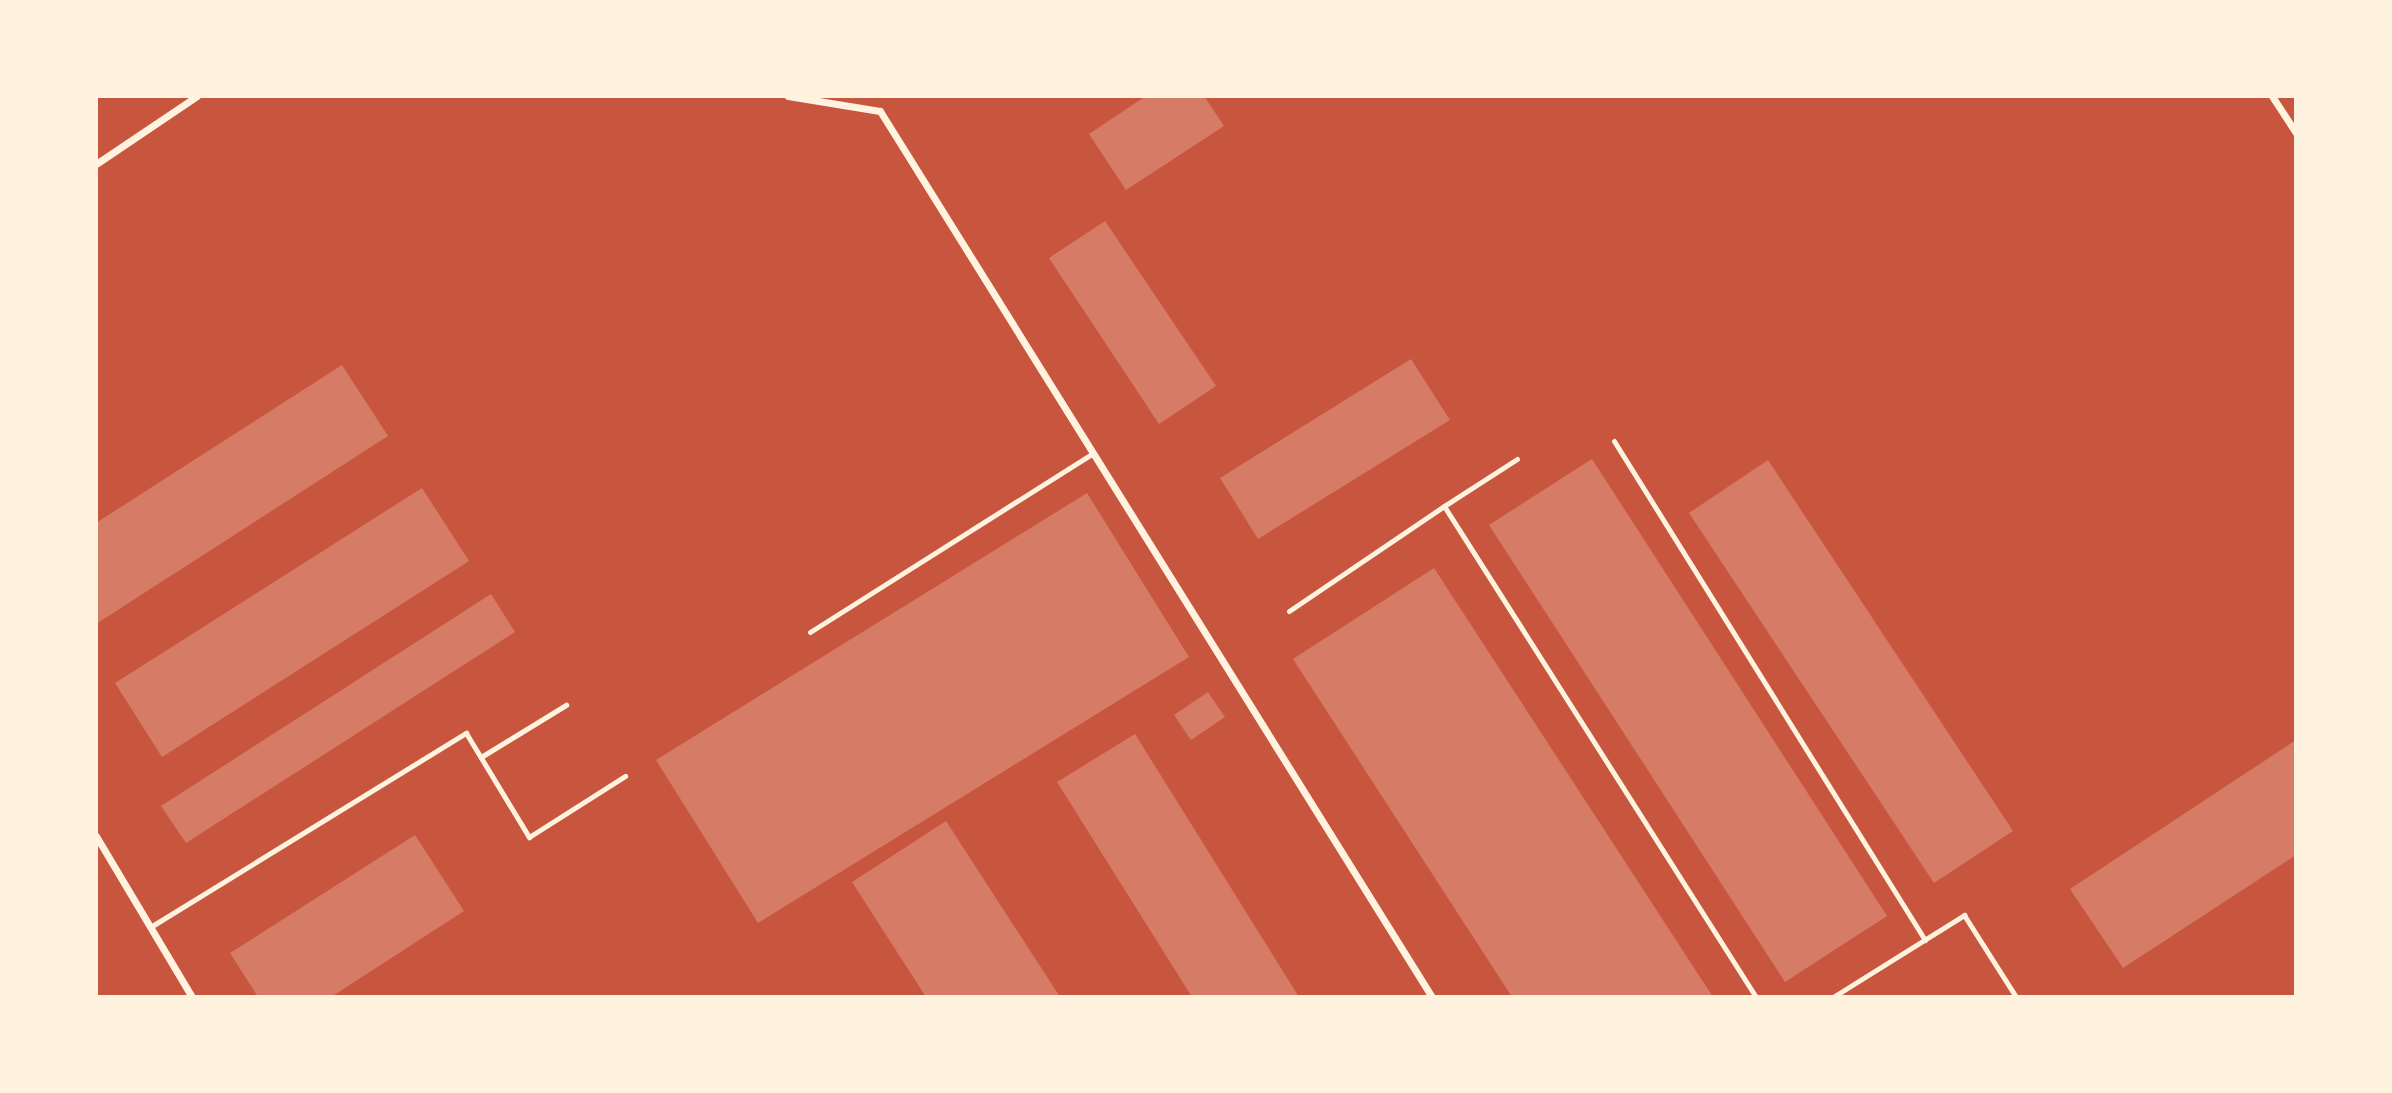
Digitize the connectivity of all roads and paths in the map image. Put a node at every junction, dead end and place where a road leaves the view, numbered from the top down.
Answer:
1 (197, 96) edge
2 (788, 96) edge
3 (2272, 96) edge
4 (2296, 133) edge
5 (96, 164) edge
6 (1614, 441) dead end
7 (1092, 454) junction
8 (1517, 459) dead end
9 (1444, 506) junction
10 (1289, 611) dead end
11 (810, 632) dead end
12 (566, 705) dead end
13 (481, 757) junction
14 (625, 776) dead end
15 (96, 836) edge
16 (152, 926) junction
17 (1925, 940) junction
18 (192, 997) edge
19 (1432, 997) edge
20 (1756, 997) edge
21 (1833, 997) edge
22 (2016, 997) edge

1 - 5 street
2 - 7 street
3 - 4 street
6 - 17 lane
7 - 11 lane
7 - 19 street
8 - 9 lane
9 - 10 lane
9 - 20 lane
12 - 13 lane
13 - 14 lane
13 - 16 lane
15 - 16 street
16 - 18 street
17 - 21 lane
17 - 22 lane

